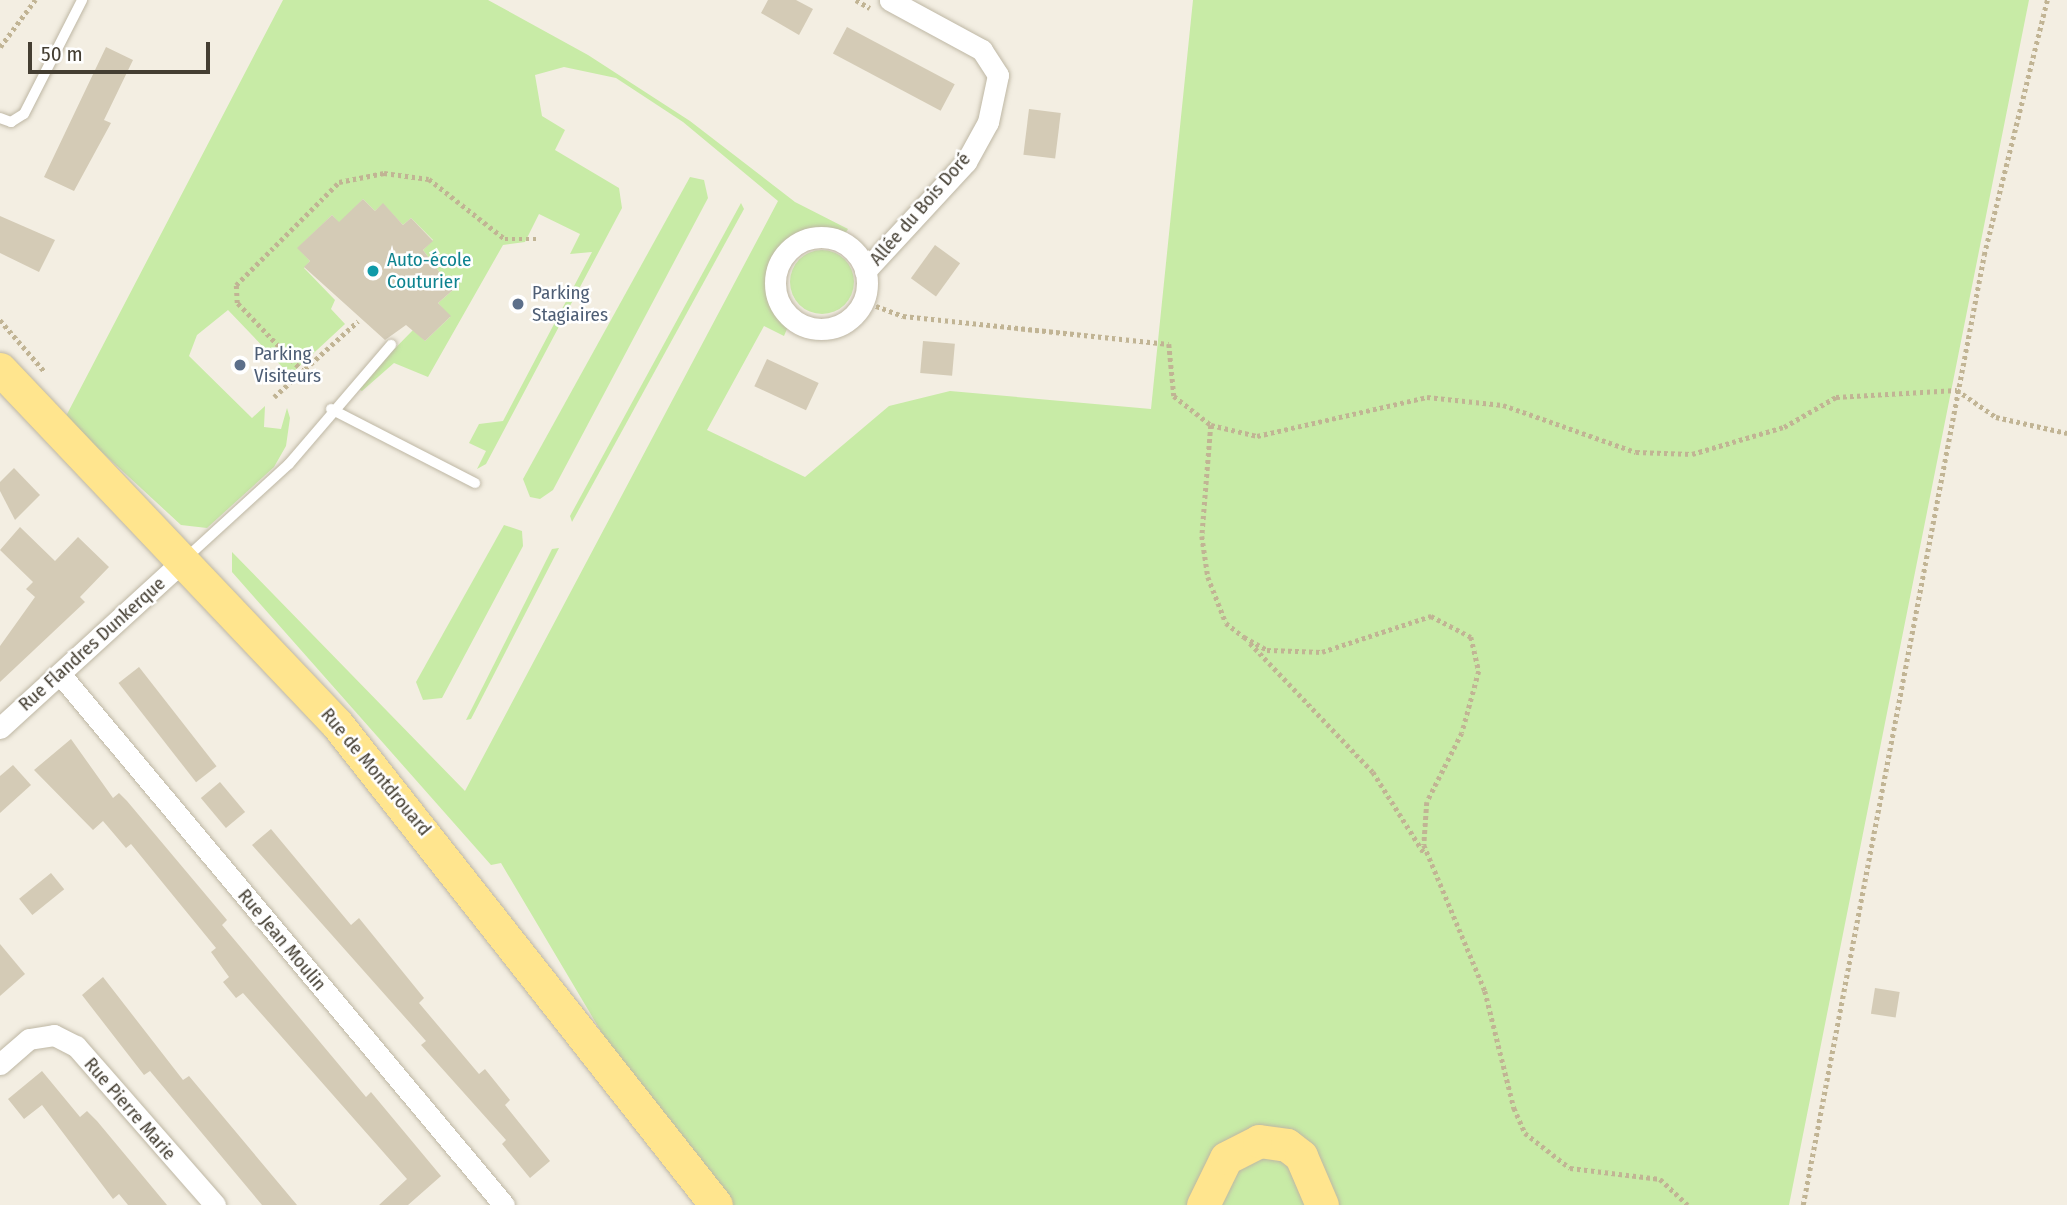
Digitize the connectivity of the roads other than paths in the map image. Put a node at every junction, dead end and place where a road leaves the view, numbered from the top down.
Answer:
1 (82, 0) edge
2 (884, 6) edge
3 (0, 118) edge
4 (865, 271) junction
5 (391, 345) dead end
6 (0, 369) edge
7 (331, 409) junction
8 (475, 483) dead end
9 (184, 560) junction
10 (60, 674) junction
11 (0, 728) edge
12 (0, 1063) edge
13 (215, 1205) edge
14 (504, 1205) edge
15 (716, 1205) edge
16 (1203, 1205) edge
17 (1322, 1205) edge

1 - 3 lane
2 - 4 street, Allée du Bois Doré
4 - 4 street, Allée du Bois Doré
5 - 7 lane
6 - 9 main road, Rue de Montdrouard
7 - 8 lane
7 - 9 lane
9 - 10 street, Rue Flandres Dunkerque
9 - 15 main road, Rue de Montdrouard
10 - 11 street, Rue Flandres Dunkerque
10 - 14 street, Rue Jean Moulin
12 - 13 street, Rue Pierre Marie
16 - 17 main road

